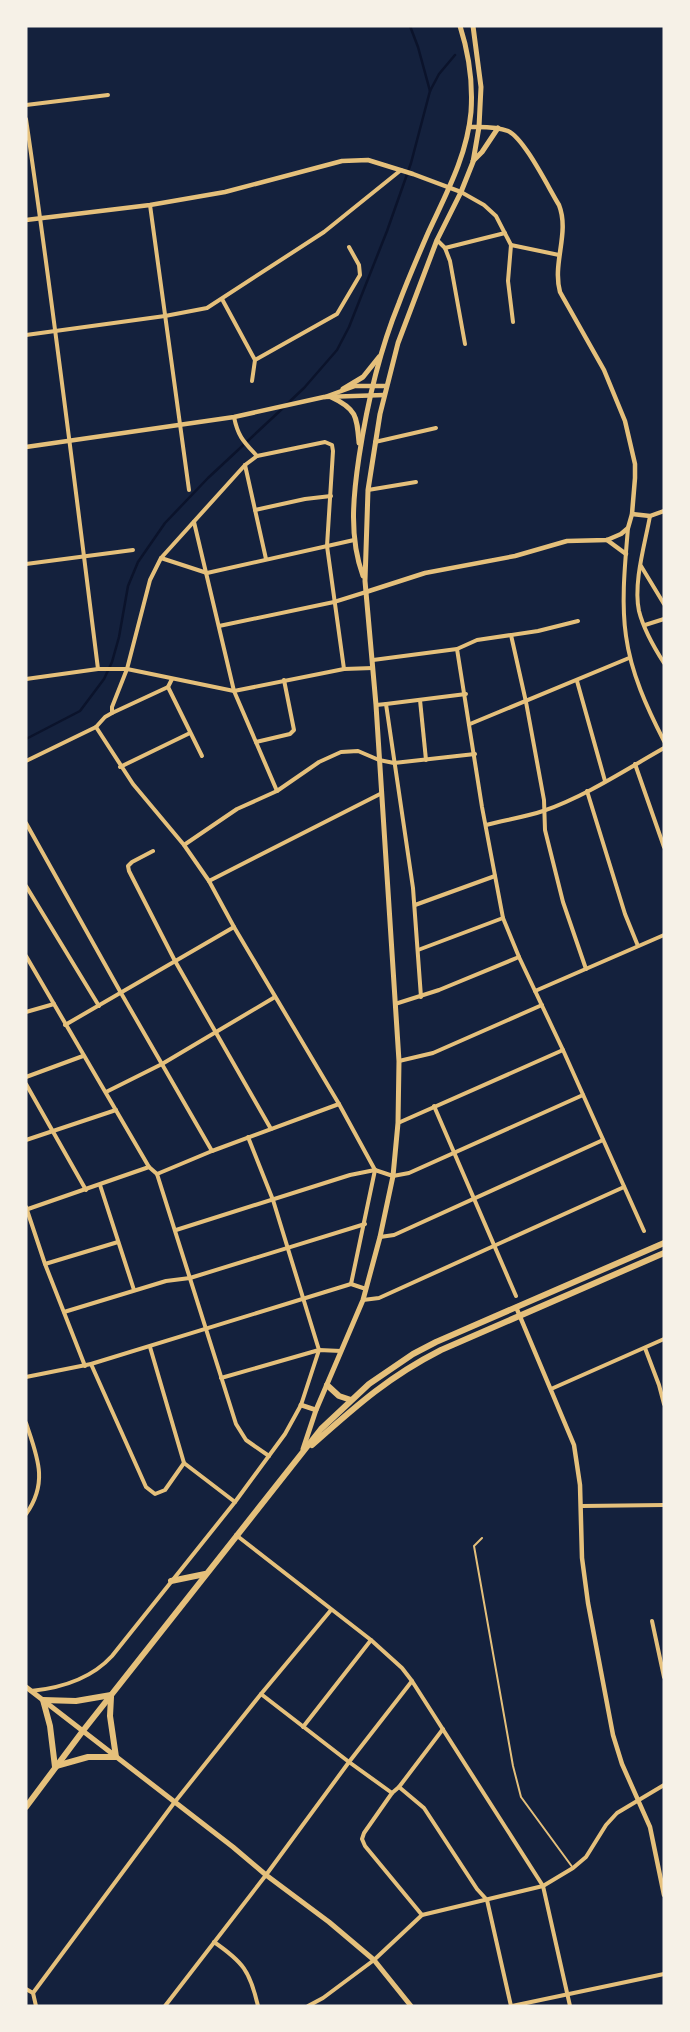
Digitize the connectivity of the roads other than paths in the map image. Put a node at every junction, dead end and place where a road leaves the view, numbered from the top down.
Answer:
1 (460, 26) edge
2 (473, 28) edge
3 (108, 95) dead end
4 (26, 105) edge
5 (26, 119) edge
6 (468, 127) junction
7 (479, 127) junction
8 (498, 128) junction
9 (472, 162) junction
10 (402, 170) junction
11 (450, 187) junction
12 (461, 192) junction
13 (150, 204) junction
14 (40, 218) junction
15 (26, 220) edge
16 (505, 233) junction
17 (437, 240) junction
18 (511, 245) junction
19 (349, 247) dead end
20 (445, 248) junction
21 (559, 255) junction
22 (222, 299) junction
23 (165, 316) junction
24 (513, 322) dead end
25 (54, 331) junction
26 (26, 335) edge
27 (465, 344) dead end
28 (382, 353) junction
29 (255, 360) junction
30 (252, 382) dead end
31 (373, 384) junction
32 (386, 386) junction
33 (343, 389) junction
34 (371, 395) junction
35 (384, 395) junction
36 (324, 397) junction
37 (331, 397) junction
38 (234, 417) junction
39 (180, 425) junction
40 (436, 428) dead end
41 (71, 440) junction
42 (374, 442) junction
43 (26, 447) edge
44 (360, 450) junction
45 (257, 456) junction
46 (245, 465) junction
47 (416, 482) dead end
48 (189, 490) dead end
49 (368, 490) junction
50 (331, 496) junction
51 (255, 510) junction
52 (664, 511) edge
53 (632, 514) junction
54 (650, 516) junction
55 (194, 522) junction
56 (628, 528) junction
57 (354, 540) junction
58 (607, 540) junction
59 (327, 546) junction
60 (133, 550) dead end
61 (626, 554) junction
62 (84, 556) junction
63 (161, 558) junction
64 (266, 559) junction
65 (26, 564) edge
66 (641, 566) junction
67 (207, 573) junction
68 (365, 581) junction
69 (366, 592) junction
70 (334, 602) junction
71 (664, 604) edge
72 (664, 619) edge
73 (578, 621) dead end
74 (645, 625) junction
75 (218, 626) junction
76 (511, 635) junction
77 (457, 649) junction
78 (630, 658) junction
79 (373, 660) junction
80 (664, 663) edge
81 (373, 668) junction
82 (98, 669) junction
83 (127, 669) junction
84 (344, 669) junction
85 (26, 679) edge
86 (172, 679) junction
87 (284, 680) junction
88 (577, 681) junction
89 (168, 686) junction
90 (234, 691) junction
91 (466, 694) junction
92 (420, 700) junction
93 (526, 702) junction
94 (386, 704) junction
95 (376, 705) junction
96 (112, 713) junction
97 (470, 724) junction
98 (96, 727) junction
99 (190, 732) junction
100 (664, 741) edge
101 (256, 742) junction
102 (664, 748) edge
103 (475, 754) junction
104 (202, 756) dead end
105 (379, 760) junction
106 (426, 760) junction
107 (26, 761) edge
108 (394, 763) junction
109 (635, 764) junction
110 (120, 767) junction
111 (605, 781) junction
112 (278, 791) junction
113 (587, 791) junction
114 (382, 793) junction
115 (543, 810) junction
116 (26, 823) edge
117 (486, 824) junction
118 (28, 833) edge
119 (184, 845) junction
120 (664, 848) edge
121 (153, 851) dead end
122 (495, 876) junction
123 (209, 881) junction
124 (26, 886) edge
125 (415, 905) junction
126 (503, 918) junction
127 (234, 927) junction
128 (664, 935) edge
129 (638, 946) junction
130 (418, 950) junction
131 (26, 956) edge
132 (519, 958) junction
133 (175, 962) junction
134 (586, 969) junction
135 (535, 992) junction
136 (121, 993) junction
137 (276, 997) junction
138 (421, 997) junction
139 (54, 1004) junction
140 (395, 1004) junction
141 (542, 1005) junction
142 (99, 1006) junction
143 (26, 1012) edge
144 (65, 1025) junction
145 (217, 1032) junction
146 (563, 1050) junction
147 (83, 1056) junction
148 (399, 1061) junction
149 (162, 1064) junction
150 (26, 1077) edge
151 (26, 1084) edge
152 (106, 1092) junction
153 (583, 1095) junction
154 (339, 1104) junction
155 (434, 1106) junction
156 (116, 1110) junction
157 (398, 1123) junction
158 (271, 1129) junction
159 (53, 1132) junction
160 (248, 1138) junction
161 (26, 1140) edge
162 (603, 1140) junction
163 (212, 1151) junction
164 (455, 1153) junction
165 (149, 1166) junction
166 (375, 1170) junction
167 (157, 1174) junction
168 (393, 1176) junction
169 (100, 1185) junction
170 (624, 1187) junction
171 (86, 1190) junction
172 (474, 1199) junction
173 (273, 1200) junction
174 (27, 1208) edge
175 (365, 1224) junction
176 (176, 1230) junction
177 (644, 1231) dead end
178 (380, 1237) junction
179 (118, 1242) junction
180 (664, 1243) edge
181 (494, 1245) junction
182 (287, 1248) junction
183 (664, 1253) edge
184 (45, 1264) junction
185 (190, 1278) junction
186 (351, 1284) junction
187 (366, 1288) junction
188 (134, 1290) junction
189 (516, 1296) dead end
190 (303, 1298) junction
191 (363, 1300) junction
192 (516, 1307) junction
193 (64, 1312) junction
194 (520, 1316) junction
195 (205, 1329) junction
196 (664, 1339) edge
197 (150, 1347) junction
198 (645, 1348) junction
199 (319, 1350) junction
200 (340, 1351) junction
201 (91, 1364) junction
202 (85, 1366) junction
203 (26, 1378) edge
204 (221, 1378) junction
205 (328, 1385) junction
206 (551, 1389) junction
207 (350, 1400) junction
208 (360, 1402) junction
209 (664, 1404) edge
210 (301, 1406) junction
211 (316, 1410) junction
212 (26, 1423) edge
213 (302, 1454) junction
214 (269, 1456) junction
215 (184, 1463) junction
216 (235, 1502) junction
217 (664, 1505) edge
218 (582, 1506) junction
219 (26, 1514) edge
220 (236, 1535) junction
221 (482, 1538) dead end
222 (205, 1574) junction
223 (171, 1580) junction
224 (331, 1610) junction
225 (652, 1621) dead end
226 (371, 1640) junction
227 (664, 1676) edge
228 (412, 1680) junction
229 (29, 1689) edge
230 (261, 1694) junction
231 (111, 1696) junction
232 (42, 1700) junction
233 (303, 1727) junction
234 (443, 1729) junction
235 (82, 1732) junction
236 (116, 1757) junction
237 (349, 1762) junction
238 (56, 1767) junction
239 (664, 1785) edge
240 (399, 1787) junction
241 (392, 1793) junction
242 (639, 1800) junction
243 (174, 1803) junction
244 (26, 1807) edge
245 (573, 1868) junction
246 (266, 1875) junction
247 (543, 1886) junction
248 (664, 1895) edge
249 (487, 1900) junction
250 (422, 1915) junction
251 (214, 1942) junction
252 (374, 1960) junction
253 (664, 1974) edge
254 (26, 1989) edge
255 (33, 1993) junction
256 (567, 1993) junction
257 (36, 2006) edge
258 (165, 2006) edge
259 (258, 2006) edge
260 (308, 2006) edge
261 (411, 2006) edge
262 (512, 2006) edge
263 (570, 2006) edge

1 - 6 main road
2 - 7 main road
3 - 4 street
5 - 14 street
6 - 7 street
6 - 11 main road
7 - 8 street
7 - 9 main road
8 - 9 main road
8 - 21 street
9 - 12 main road
10 - 11 street
10 - 13 street
10 - 22 street
11 - 12 street
11 - 28 main road
12 - 16 street
12 - 17 main road
13 - 14 street
13 - 23 street
14 - 15 street
14 - 25 street
16 - 18 street
16 - 20 street
17 - 20 street
17 - 32 main road
18 - 21 street
18 - 24 street
19 - 29 street
20 - 27 street
21 - 53 street
22 - 23 street
22 - 29 street
23 - 25 street
23 - 39 street
25 - 26 street
25 - 41 street
28 - 31 main road
28 - 33 main road
29 - 30 street
31 - 32 street
31 - 33 street
31 - 34 main road
32 - 35 main road
33 - 36 street
34 - 35 street
34 - 37 street
34 - 44 main road
35 - 42 main road
36 - 37 street
36 - 38 street
37 - 44 main road
38 - 39 street
38 - 45 street
39 - 41 street
39 - 48 street
40 - 42 street
41 - 43 street
41 - 62 street
42 - 49 main road
44 - 57 main road
45 - 46 street
45 - 50 street
46 - 51 street
46 - 55 street
47 - 49 street
49 - 68 main road
50 - 51 street
50 - 59 street
51 - 64 street
52 - 54 street
53 - 54 street
53 - 56 street
54 - 66 street
55 - 63 street
55 - 67 street
56 - 58 street
56 - 61 street
57 - 59 street
57 - 68 main road
58 - 61 street
58 - 69 street
59 - 64 street
59 - 70 street
60 - 62 street
61 - 78 street
62 - 65 street
62 - 82 street
63 - 67 street
63 - 83 street
64 - 67 street
66 - 71 street
66 - 74 street
67 - 75 street
68 - 69 main road
69 - 70 street
69 - 79 main road
70 - 75 street
70 - 84 street
72 - 74 street
73 - 76 street
74 - 80 street
75 - 90 street
76 - 77 street
76 - 93 street
77 - 79 street
77 - 91 street
78 - 88 street
78 - 100 street
79 - 81 main road
81 - 84 street
81 - 95 main road
82 - 83 street
82 - 85 street
83 - 86 street
83 - 96 street
84 - 87 street
86 - 89 street
86 - 90 street
87 - 90 street
87 - 101 street
88 - 93 street
88 - 111 street
89 - 96 street
89 - 99 street
90 - 101 street
91 - 92 street
91 - 97 street
92 - 94 street
92 - 106 street
93 - 97 street
93 - 115 street
94 - 95 street
94 - 108 street
95 - 105 main road
96 - 98 street
97 - 103 street
98 - 107 street
98 - 110 street
99 - 104 street
99 - 110 street
101 - 112 street
102 - 109 street
103 - 106 street
103 - 117 street
105 - 108 street
105 - 112 street
105 - 114 main road
106 - 108 street
108 - 125 street
109 - 111 street
109 - 120 street
110 - 119 street
111 - 113 street
112 - 119 street
113 - 115 street
113 - 129 street
114 - 123 street
114 - 140 main road
115 - 117 street
115 - 134 street
116 - 118 street
117 - 122 street
118 - 136 street
119 - 123 street
121 - 133 street
122 - 125 street
122 - 126 street
123 - 127 street
124 - 142 street
125 - 130 street
126 - 130 street
126 - 132 street
127 - 133 street
127 - 137 street
128 - 129 street
129 - 134 street
130 - 138 street
131 - 139 street
132 - 135 street
132 - 138 street
133 - 136 street
133 - 145 street
134 - 135 street
135 - 141 street
136 - 142 street
136 - 149 street
137 - 145 street
137 - 154 street
138 - 140 street
139 - 143 street
139 - 144 street
140 - 148 main road
141 - 146 street
141 - 148 street
142 - 144 street
144 - 147 street
145 - 149 street
145 - 158 street
146 - 153 street
146 - 155 street
147 - 150 street
147 - 152 street
148 - 157 main road
149 - 152 street
149 - 163 street
151 - 159 street
152 - 156 street
153 - 162 street
153 - 164 street
154 - 158 street
154 - 166 street
155 - 157 street
155 - 164 street
156 - 159 street
156 - 165 street
157 - 168 main road
158 - 160 street
159 - 161 street
159 - 171 street
160 - 163 street
160 - 173 street
162 - 170 street
162 - 172 street
163 - 167 street
164 - 168 street
164 - 172 street
165 - 167 street
165 - 169 street
166 - 168 street
166 - 173 street
166 - 175 street
167 - 176 street
168 - 178 main road
169 - 171 street
169 - 179 street
170 - 177 street
170 - 181 street
171 - 174 street
172 - 178 street
172 - 181 street
173 - 176 street
173 - 182 street
174 - 184 street
175 - 182 street
175 - 186 street
176 - 185 street
178 - 187 main road
179 - 184 street
179 - 188 street
180 - 192 highway
181 - 189 street
181 - 191 street
182 - 185 street
182 - 190 street
183 - 194 highway
184 - 193 street
185 - 188 street
185 - 195 street
186 - 187 street
186 - 190 street
187 - 191 main road
188 - 193 street
190 - 195 street
190 - 199 street
191 - 200 main road
192 - 194 street
192 - 207 highway
193 - 202 street
194 - 206 street
194 - 208 highway
195 - 197 street
195 - 204 street
196 - 198 street
197 - 201 street
197 - 215 street
198 - 206 street
198 - 209 street
199 - 200 street
199 - 204 street
199 - 210 street
200 - 205 main road
201 - 202 street
201 - 215 street
202 - 203 street
204 - 214 street
205 - 207 highway
205 - 211 main road
206 - 218 street
207 - 208 highway
207 - 213 highway
208 - 213 highway
210 - 211 main road
210 - 214 street
211 - 213 main road
212 - 219 street
213 - 220 highway
214 - 216 street
215 - 216 street
216 - 223 street
217 - 218 street
218 - 242 street
220 - 222 highway
220 - 224 street
221 - 245 lane
222 - 223 highway
222 - 231 highway
223 - 229 street
224 - 226 street
224 - 230 street
225 - 227 street
226 - 228 street
226 - 233 street
228 - 234 street
228 - 237 street
229 - 232 main road
230 - 233 street
230 - 243 street
231 - 232 highway
231 - 235 highway
231 - 236 highway
232 - 235 main road
232 - 238 highway
233 - 237 street
234 - 240 street
234 - 247 street
235 - 236 main road
235 - 238 highway
236 - 238 highway
236 - 243 main road
237 - 241 street
237 - 246 street
238 - 244 highway
239 - 242 street
240 - 241 street
240 - 249 street
241 - 250 street
242 - 245 street
242 - 248 street
243 - 246 main road
243 - 255 street
245 - 247 street
246 - 251 street
246 - 252 main road
247 - 249 street
247 - 256 street
249 - 250 street
249 - 262 street
250 - 252 street
251 - 258 street
251 - 259 street
252 - 260 street
252 - 261 main road
253 - 256 street
254 - 255 street
255 - 257 street
256 - 262 street
256 - 263 street

